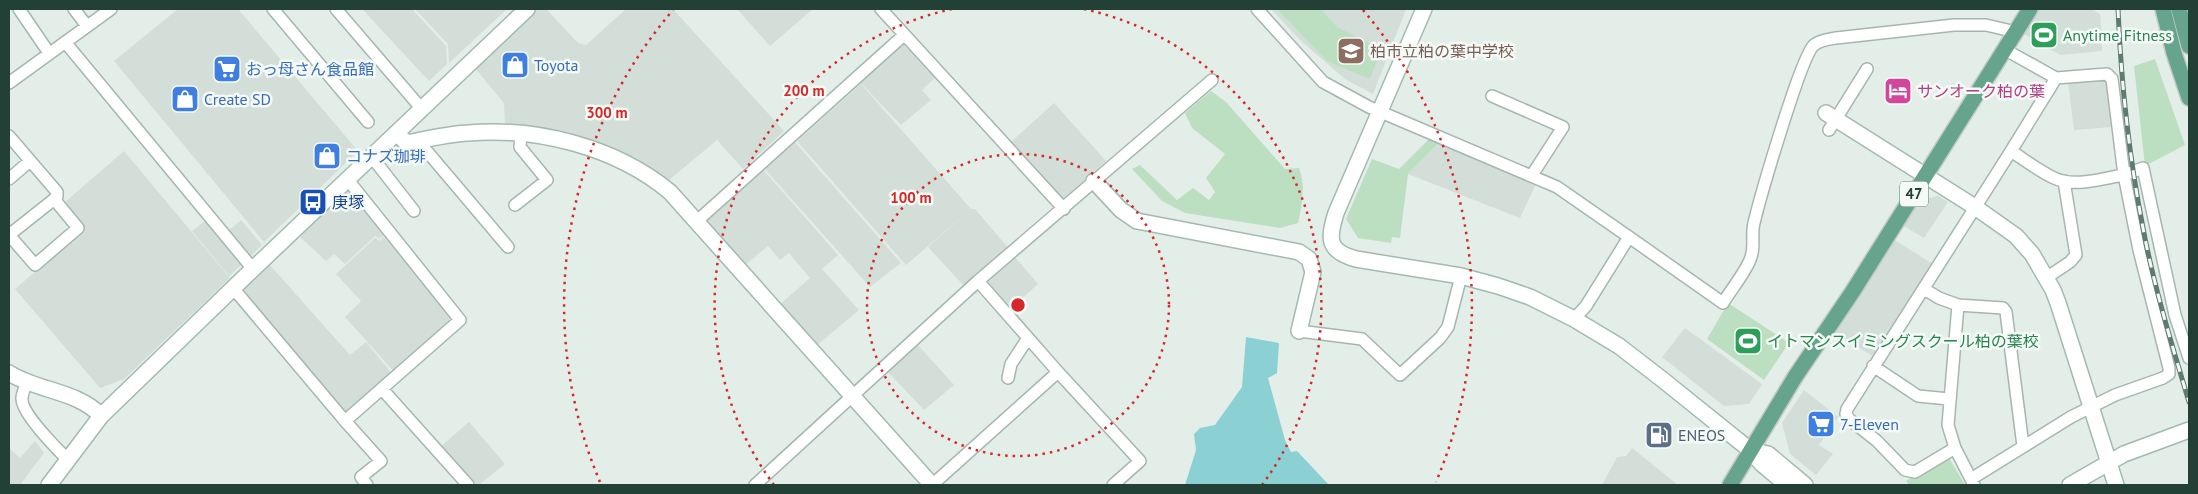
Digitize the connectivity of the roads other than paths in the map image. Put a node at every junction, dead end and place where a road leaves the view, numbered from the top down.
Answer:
1 (19, 9) edge
2 (74, 9) edge
3 (111, 9) edge
4 (273, 9) edge
5 (336, 9) edge
6 (527, 9) edge
7 (881, 9) edge
8 (1257, 9) edge
9 (1424, 9) edge
10 (2030, 9) edge
11 (2163, 9) edge
12 (2179, 9) edge
13 (87, 26) junction
14 (2016, 32) junction
15 (904, 35) junction
16 (65, 42) junction
17 (2189, 46) edge
18 (2004, 49) junction
19 (49, 53) junction
20 (1867, 69) dead end
21 (2056, 78) junction
22 (1212, 80) dead end
23 (9, 83) edge
24 (1492, 96) dead end
25 (2189, 98) edge
26 (421, 108) junction
27 (1380, 111) junction
28 (1830, 121) joint
29 (368, 122) dead end
30 (396, 133) junction
31 (521, 134) junction
32 (9, 136) edge
33 (423, 140) junction
34 (2011, 151) junction
35 (372, 157) junction
36 (30, 161) junction
37 (2124, 174) junction
38 (1532, 175) junction
39 (1925, 176) junction
40 (9, 179) edge
41 (348, 180) junction
42 (1094, 181) junction
43 (2064, 181) junction
44 (54, 199) junction
45 (515, 206) dead end
46 (1975, 207) junction
47 (1064, 209) junction
48 (414, 211) dead end
49 (697, 221) junction
50 (9, 235) edge
51 (1629, 237) junction
52 (508, 247) dead end
53 (253, 269) junction
54 (1461, 276) junction
55 (2046, 278) junction
56 (978, 281) junction
57 (233, 288) junction
58 (1924, 290) junction
59 (1958, 305) junction
60 (1574, 319) junction
61 (1299, 331) joint
62 (1028, 338) junction
63 (2189, 358) edge
64 (1874, 366) junction
65 (1058, 372) junction
66 (9, 374) edge
67 (1008, 378) dead end
68 (27, 383) junction
69 (382, 389) junction
70 (852, 398) junction
71 (1949, 398) junction
72 (2091, 407) junction
73 (101, 416) junction
74 (345, 422) junction
75 (2189, 430) edge
76 (2023, 446) junction
77 (1955, 448) junction
78 (1750, 450) junction
79 (67, 459) junction
80 (2108, 462) junction
81 (1973, 482) edge
82 (49, 485) edge
83 (367, 485) edge
84 (468, 485) edge
85 (755, 485) edge
86 (932, 485) edge
87 (1112, 485) edge
88 (1730, 485) edge
89 (1787, 485) edge
90 (1805, 485) edge
91 (2070, 485) edge
92 (2116, 485) edge

1 - 19 street
2 - 13 street
3 - 13 street
4 - 29 street
5 - 26 street
6 - 26 street
7 - 15 street
8 - 27 street
9 - 27 street
10 - 14 main road, 47
11 - 25 main road
12 - 17 main road
13 - 16 street
14 - 18 main road, 47
14 - 51 street
15 - 47 street
15 - 49 street
16 - 19 street
16 - 53 street
18 - 21 street
18 - 39 main road, 47
19 - 23 street
20 - 28 street
21 - 34 street
21 - 37 street
22 - 42 street
24 - 38 street
26 - 30 street
27 - 38 street
27 - 54 street
28 - 39 street
30 - 33 street
30 - 35 street
31 - 33 street
31 - 45 street
31 - 49 street
32 - 36 street
33 - 52 street
34 - 43 street
34 - 46 street
35 - 41 street
35 - 48 street
36 - 40 street
36 - 44 street
37 - 43 street
37 - 63 street
37 - 72 street
38 - 51 street
39 - 46 street
39 - 78 main road, 47
41 - 53 street
41 - 69 street
42 - 47 street
42 - 61 street
43 - 55 street
44 - 50 street
44 - 50 street
46 - 55 street
46 - 58 street
47 - 56 street
49 - 70 street
51 - 60 street
53 - 57 street
54 - 60 street
54 - 61 street
55 - 72 street
56 - 62 street
56 - 70 street
57 - 73 street
57 - 74 street
58 - 59 street
58 - 64 street
59 - 71 street
59 - 76 street
60 - 78 street
62 - 65 street
62 - 67 street
64 - 71 street
64 - 77 street
65 - 86 street
65 - 87 street
66 - 68 street
68 - 73 street
68 - 79 street
69 - 74 street
69 - 84 street
70 - 85 street
70 - 86 street
71 - 77 street
72 - 76 street
72 - 80 street
73 - 79 street
74 - 83 street
75 - 80 street
76 - 81 street
77 - 81 street
78 - 88 main road, 47
78 - 89 street
78 - 90 street
79 - 82 street
80 - 91 street
80 - 92 street

